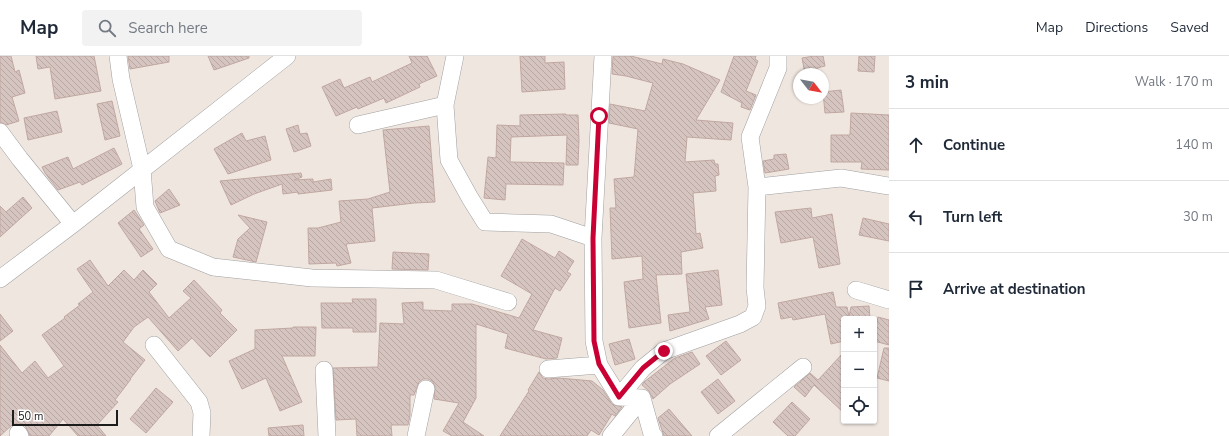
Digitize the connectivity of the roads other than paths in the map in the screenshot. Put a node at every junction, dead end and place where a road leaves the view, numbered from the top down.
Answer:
1 (118, 56) edge
2 (287, 56) edge
3 (455, 56) edge
4 (603, 56) edge
5 (778, 56) edge
6 (445, 105) junction
7 (358, 125) dead end
8 (0, 132) edge
9 (142, 169) junction
10 (889, 186) edge
11 (757, 187) junction
12 (73, 224) junction
13 (593, 238) junction
14 (0, 279) edge
15 (856, 290) dead end
16 (889, 300) edge
17 (508, 302) dead end
18 (154, 345) dead end
19 (599, 364) junction
20 (803, 367) dead end
21 (548, 369) dead end
22 (324, 370) dead end
23 (426, 389) dead end
24 (619, 397) junction
25 (642, 398) junction
26 (201, 436) edge
27 (327, 436) edge
28 (416, 436) edge
29 (611, 436) edge
30 (654, 436) edge
31 (718, 436) edge

1 - 9 street
2 - 9 street
3 - 6 street
4 - 13 street
5 - 11 street
6 - 7 street
6 - 13 street
8 - 12 street
9 - 12 street
9 - 17 street
10 - 11 street
11 - 24 street
12 - 14 street
13 - 19 street
15 - 16 street
18 - 26 street
19 - 21 street
19 - 24 street
20 - 31 street
22 - 27 street
23 - 28 street
24 - 25 street
25 - 29 street
25 - 30 street

